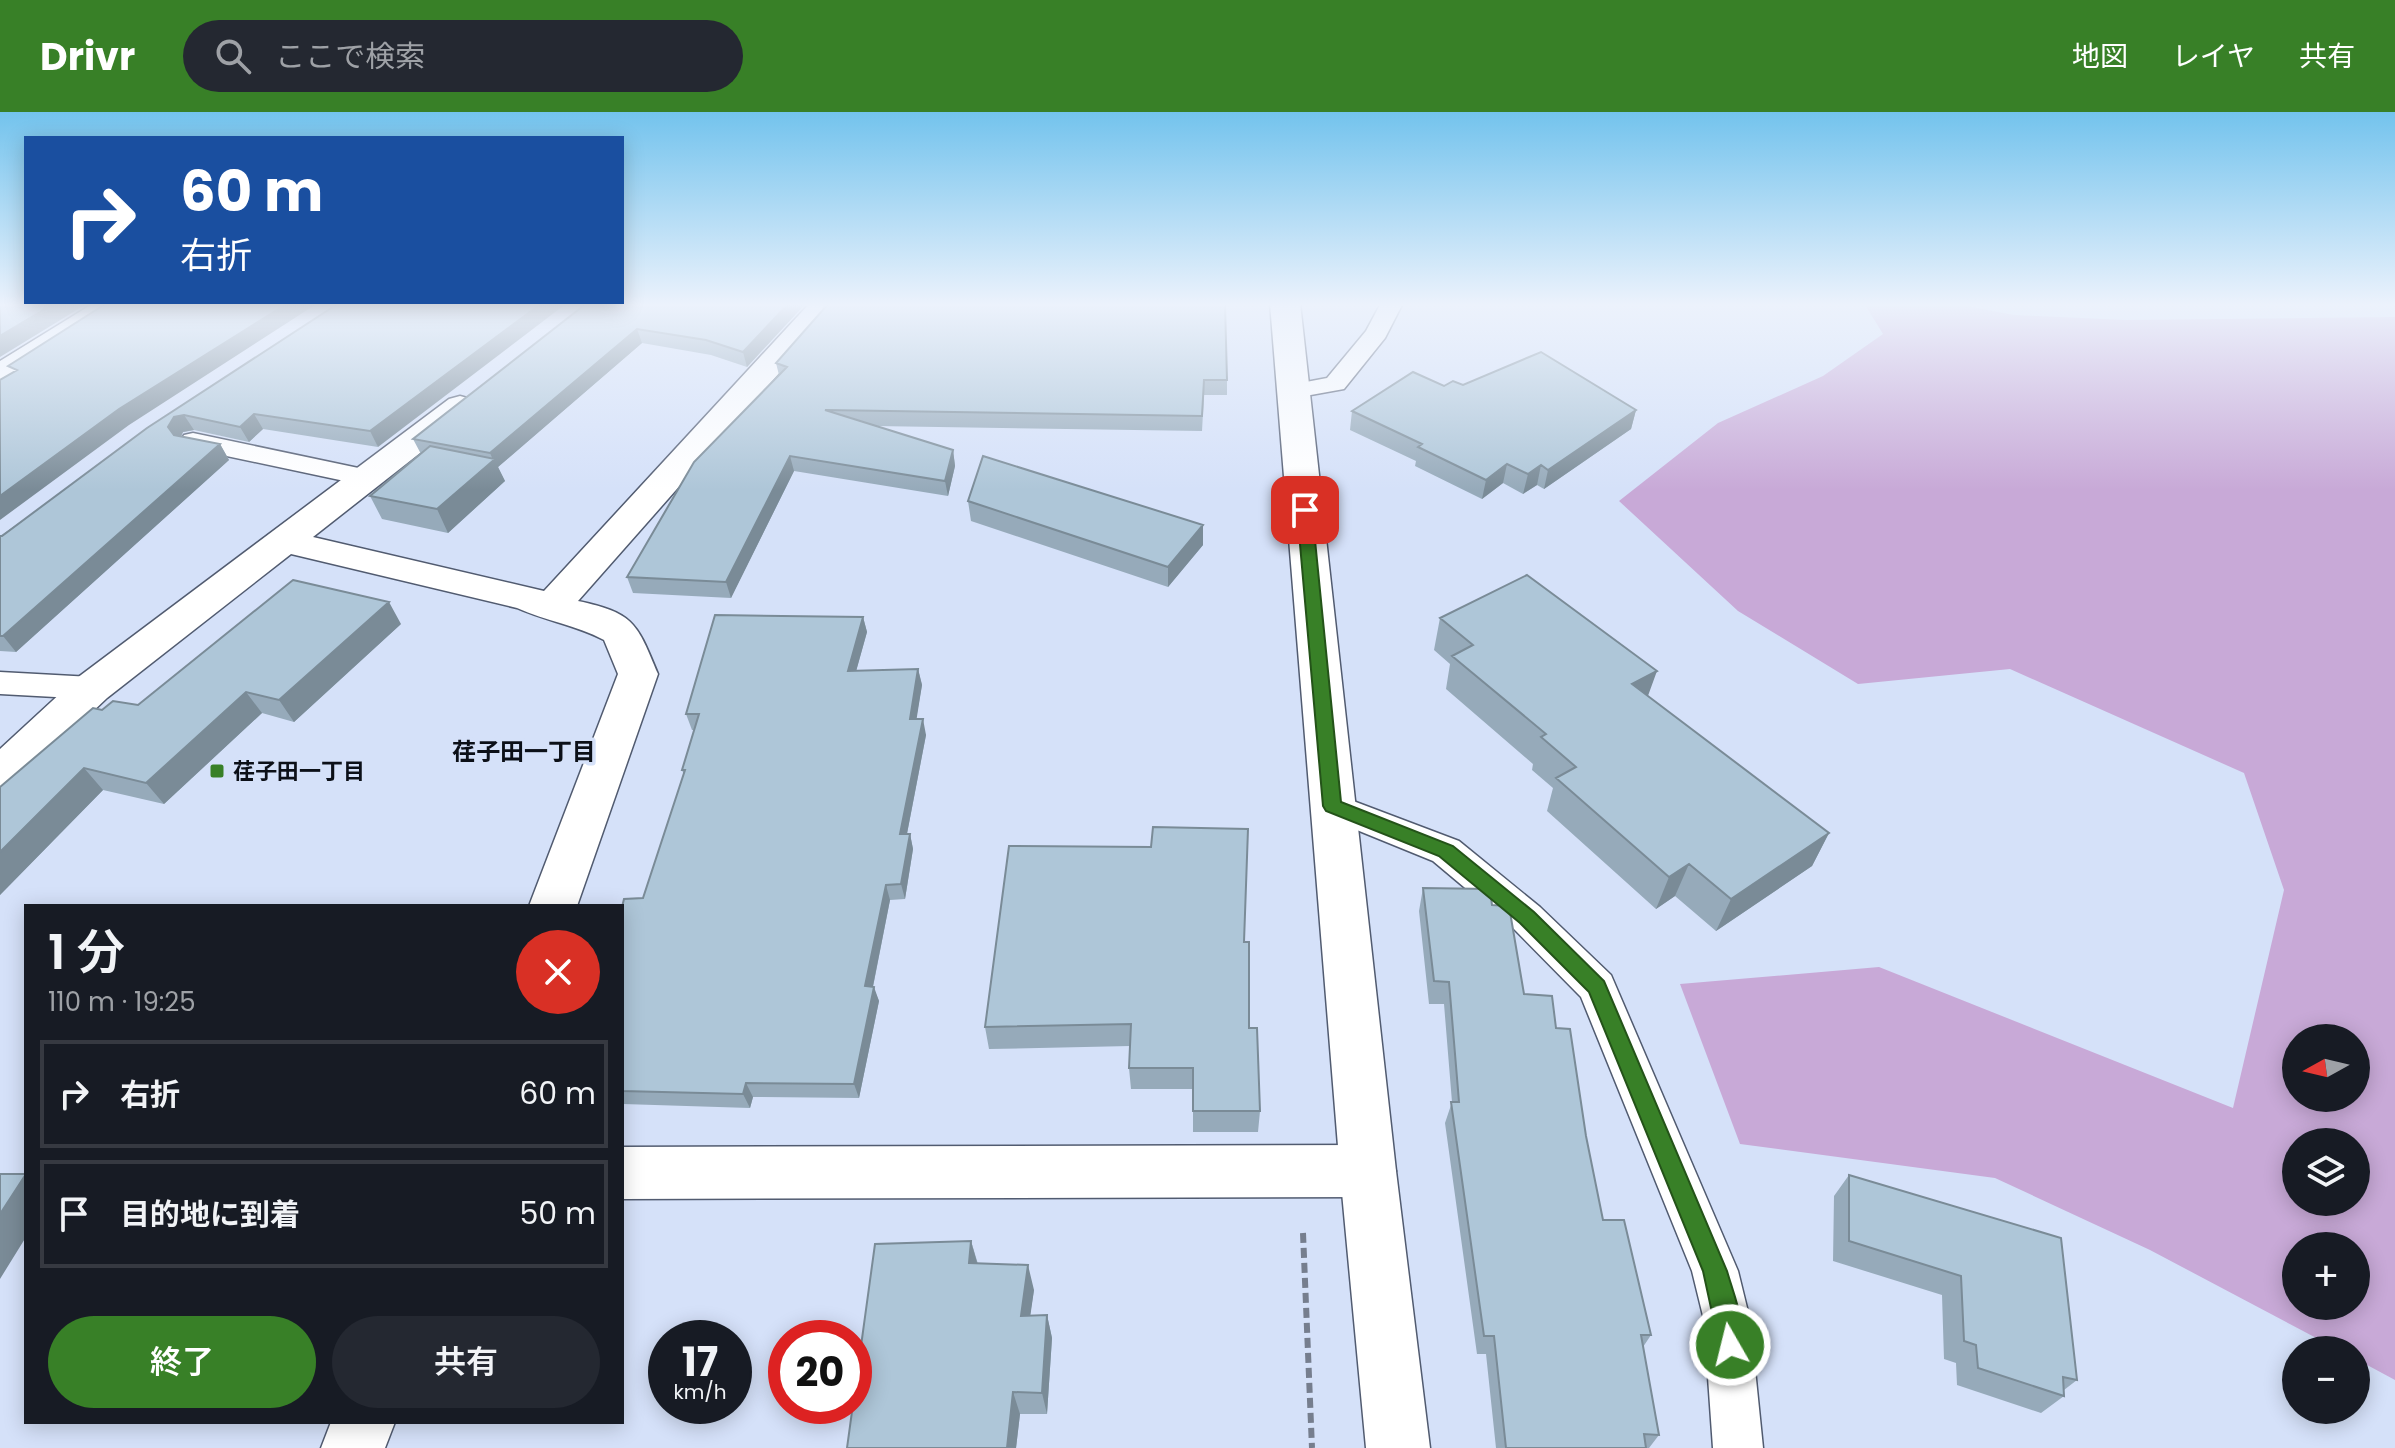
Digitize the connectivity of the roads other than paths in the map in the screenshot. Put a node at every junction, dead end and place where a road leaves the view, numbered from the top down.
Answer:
1 (770, 365) edge
2 (1291, 365) edge
3 (1350, 365) edge
4 (492, 381) edge
5 (1294, 391) junction
6 (193, 441) edge
7 (368, 478) junction
8 (283, 541) junction
9 (550, 608) junction
10 (0, 683) edge
11 (92, 688) junction
12 (0, 774) edge
13 (1332, 806) junction
14 (554, 904) edge
15 (1368, 1171) junction
16 (624, 1173) edge
17 (362, 1424) edge
18 (353, 1448) edge
19 (1398, 1448) edge
20 (1738, 1448) edge

1 - 9 street
2 - 5 street
3 - 5 lane
4 - 7 street
5 - 13 street
6 - 7 lane
7 - 8 street
8 - 9 street
8 - 11 street
9 - 14 street
10 - 11 lane
11 - 12 street
13 - 15 street
13 - 20 lane
15 - 16 street
15 - 19 street
17 - 18 street

